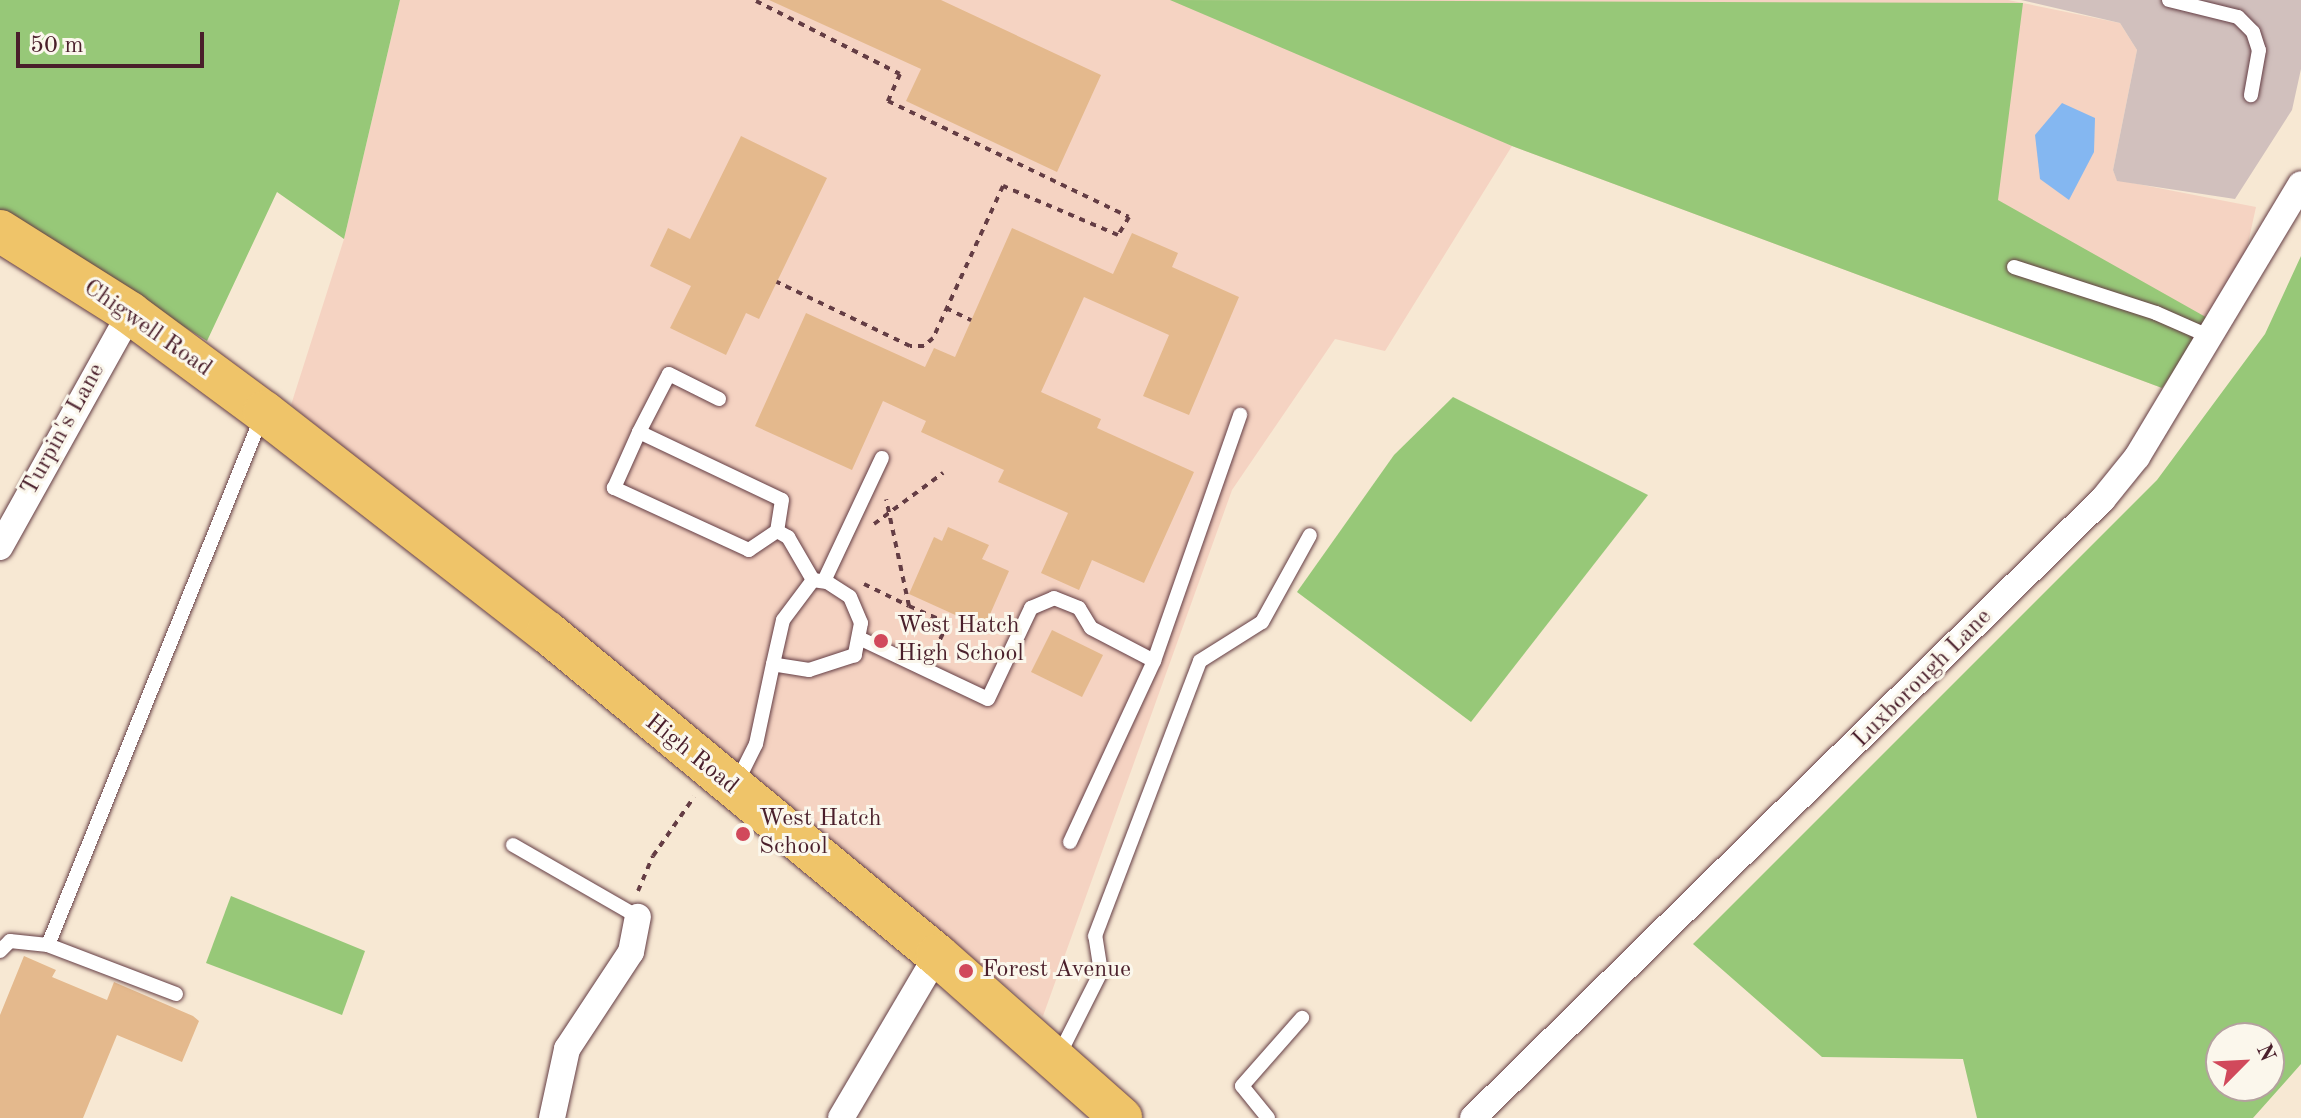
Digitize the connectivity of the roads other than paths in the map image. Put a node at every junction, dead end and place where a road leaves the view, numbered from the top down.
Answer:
1 (2169, 0) edge
2 (2251, 95) dead end
3 (2301, 184) edge
4 (0, 231) edge
5 (2014, 267) dead end
6 (130, 313) junction
7 (2206, 335) junction
8 (719, 399) dead end
9 (1240, 415) dead end
10 (278, 422) junction
11 (639, 432) junction
12 (880, 462) road end
13 (777, 531) junction
14 (1310, 535) dead end
15 (0, 547) edge
16 (826, 571) junction
17 (861, 639) junction
18 (1154, 661) junction
19 (773, 664) junction
20 (722, 781) junction
21 (1070, 842) dead end
22 (513, 845) dead end
23 (638, 917) joint
24 (48, 945) junction
25 (0, 951) edge
26 (937, 955) junction
27 (176, 994) dead end
28 (1302, 1018) dead end
29 (1057, 1059) junction
30 (552, 1118) edge
31 (841, 1118) edge
32 (1121, 1118) edge
33 (1268, 1118) edge
34 (1473, 1118) edge

1 - 2 lane
3 - 7 street, Luxborough Lane
4 - 6 main road, Chigwell Road
5 - 7 lane
6 - 10 main road, Chigwell Road
6 - 15 street, Turpin's Lane
7 - 34 street, Luxborough Lane
8 - 11 lane
9 - 18 lane
10 - 20 main road, High Road
10 - 24 lane
11 - 13 lane
11 - 13 lane
12 - 16 lane
13 - 16 lane
14 - 29 lane
16 - 17 lane
16 - 19 lane
17 - 18 lane
17 - 19 lane
18 - 21 lane
19 - 20 lane
20 - 26 main road, High Road
22 - 23 lane
23 - 30 street
24 - 25 lane
24 - 27 lane
26 - 29 main road, High Road
26 - 31 street
28 - 33 lane
29 - 32 main road, High Road

